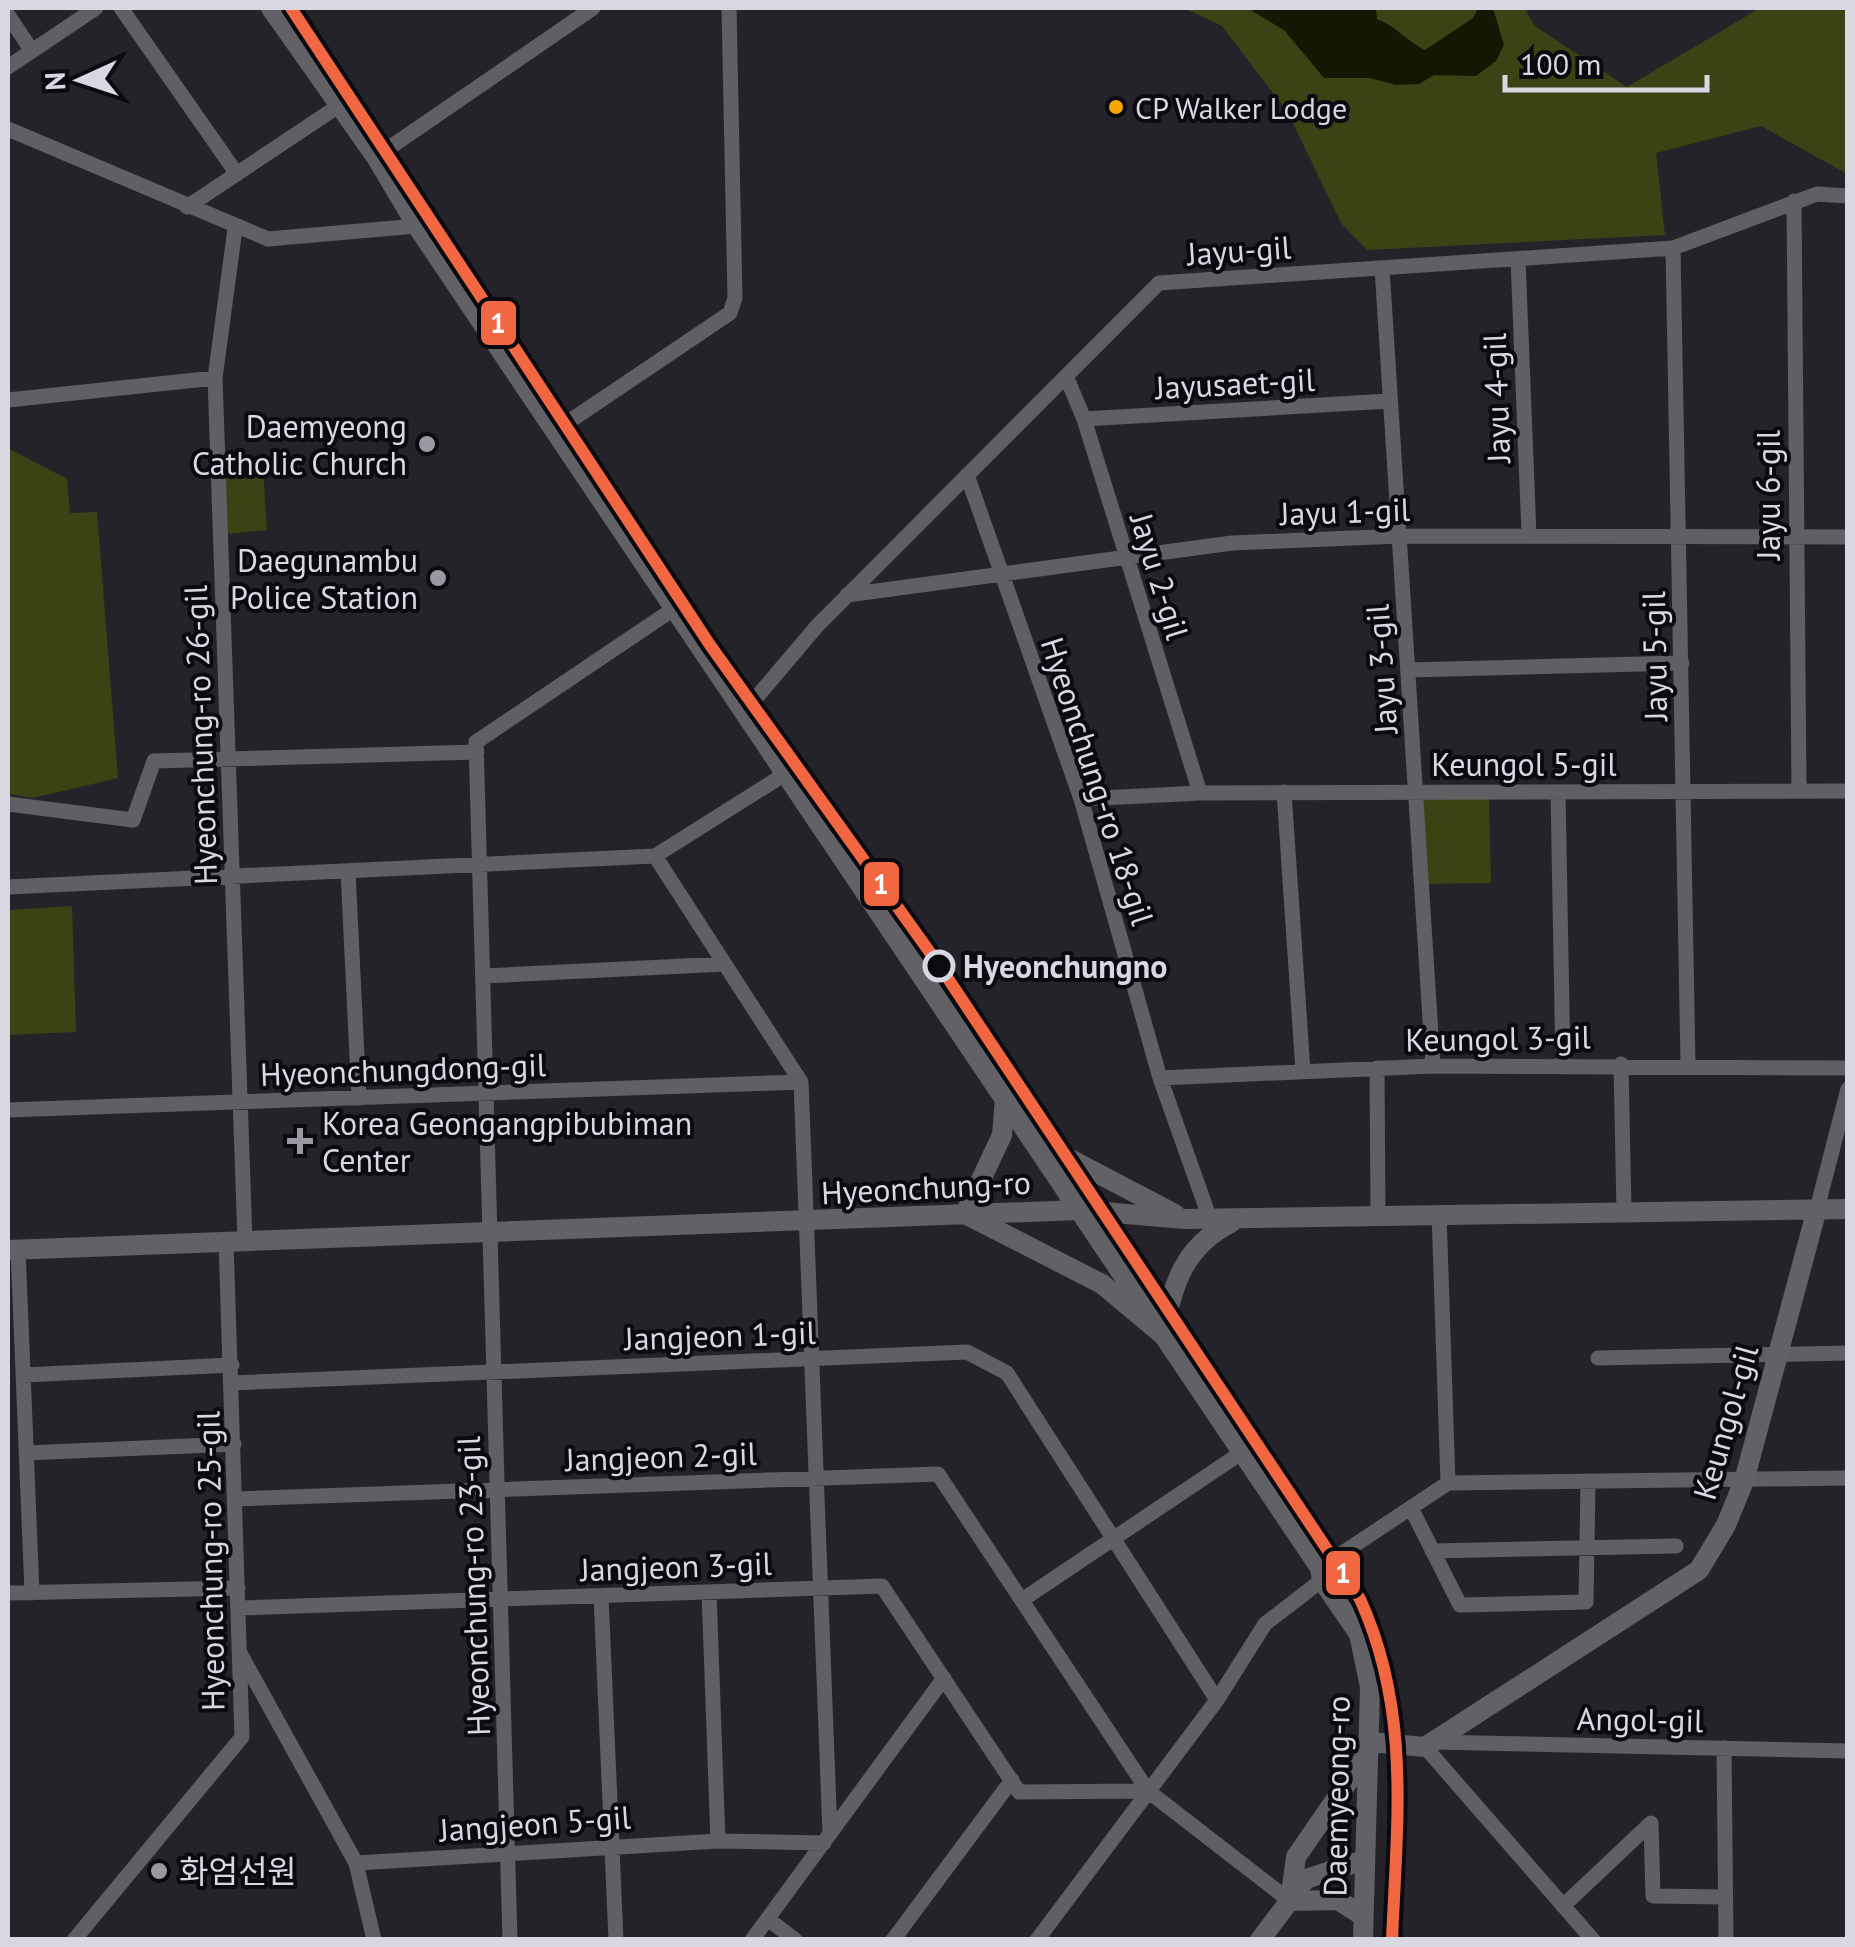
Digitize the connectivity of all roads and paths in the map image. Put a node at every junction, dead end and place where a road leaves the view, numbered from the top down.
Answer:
1 (96, 8) edge
2 (120, 8) edge
3 (270, 8) edge
4 (593, 8) edge
5 (728, 8) edge
6 (8, 16) edge
7 (32, 51) junction
8 (8, 67) edge
9 (337, 107) junction
10 (8, 129) edge
11 (376, 157) junction
12 (237, 174) junction
13 (1848, 196) edge
14 (1794, 201) junction
15 (187, 208) junction
16 (417, 226) junction
17 (235, 228) junction
18 (1673, 248) junction
19 (1518, 259) junction
20 (1382, 268) junction
21 (1066, 376) junction
22 (216, 378) junction
23 (8, 400) edge
24 (1389, 401) junction
25 (1084, 419) junction
26 (555, 430) junction
27 (967, 475) junction
28 (1529, 535) junction
29 (1796, 535) junction
30 (1400, 536) junction
31 (1848, 537) edge
32 (1680, 539) junction
33 (1125, 556) junction
34 (1002, 576) junction
35 (847, 595) junction
36 (674, 608) junction
37 (1682, 663) junction
38 (1409, 670) junction
39 (744, 712) junction
40 (477, 752) junction
41 (228, 756) junction
42 (786, 774) junction
43 (1799, 789) junction
44 (1417, 791) junction
45 (1848, 791) edge
46 (1200, 792) junction
47 (1284, 792) junction
48 (1558, 792) junction
49 (1684, 793) junction
50 (1081, 799) junction
51 (8, 804) edge
52 (655, 856) junction
53 (480, 865) junction
54 (348, 871) junction
55 (232, 876) junction
56 (8, 887) edge
57 (724, 964) junction
58 (483, 976) junction
59 (1621, 1064) junction
60 (1688, 1064) junction
61 (1562, 1065) junction
62 (1434, 1066) junction
63 (1377, 1068) junction
64 (1848, 1068) edge
65 (1302, 1071) junction
66 (1160, 1078) junction
67 (801, 1082) junction
68 (1848, 1089) edge
69 (486, 1094) junction
70 (358, 1098) junction
71 (1005, 1098) junction
72 (240, 1102) junction
73 (8, 1110) edge
74 (1032, 1139) junction
75 (1817, 1209) junction
76 (1848, 1209) edge
77 (1080, 1210) junction
78 (1624, 1211) junction
79 (1439, 1213) junction
80 (966, 1214) junction
81 (1378, 1214) junction
82 (1240, 1218) junction
83 (1185, 1219) junction
84 (1210, 1219) junction
85 (806, 1223) junction
86 (490, 1232) junction
87 (236, 1241) junction
88 (13, 1249) edge
89 (1163, 1335) junction
90 (1848, 1352) edge
91 (1776, 1353) junction
92 (1598, 1358) dead end
93 (811, 1359) junction
94 (232, 1365) junction
95 (494, 1372) junction
96 (24, 1375) junction
97 (233, 1383) junction
98 (234, 1444) junction
99 (27, 1453) junction
100 (1241, 1453) junction
101 (816, 1478) junction
102 (1848, 1478) edge
103 (1744, 1481) junction
104 (1448, 1482) junction
105 (1588, 1483) junction
106 (498, 1490) junction
107 (236, 1499) junction
108 (1411, 1508) junction
109 (1113, 1538) junction
110 (1676, 1546) dead end
111 (1587, 1548) junction
112 (1432, 1551) junction
113 (1320, 1574) junction
114 (238, 1588) junction
115 (821, 1588) junction
116 (709, 1592) junction
117 (8, 1593) edge
118 (32, 1593) junction
119 (601, 1596) junction
120 (501, 1599) junction
121 (1022, 1600) junction
122 (238, 1608) junction
123 (240, 1652) junction
124 (944, 1678) junction
125 (1217, 1700) junction
126 (1428, 1744) junction
127 (1369, 1746) junction
128 (1724, 1748) junction
129 (1848, 1751) edge
130 (1012, 1780) junction
131 (1148, 1791) junction
132 (827, 1839) junction
133 (718, 1841) junction
134 (612, 1846) junction
135 (508, 1852) junction
136 (1364, 1860) junction
137 (356, 1862) junction
138 (1725, 1897) junction
139 (1290, 1901) junction
140 (1563, 1906) junction
141 (1363, 1916) junction
142 (768, 1919) junction
143 (1592, 1939) edge
144 (74, 1940) edge
145 (374, 1940) edge
146 (510, 1940) edge
147 (616, 1940) edge
148 (752, 1940) edge
149 (795, 1940) edge
150 (893, 1940) edge
151 (1037, 1940) edge
152 (1260, 1940) edge
153 (1363, 1940) edge
154 (1726, 1940) edge

1 - 7 street
2 - 12 street
3 - 9 main road, Daemyeong-ro
4 - 11 street
5 - 26 street
6 - 7 street
7 - 8 street
9 - 11 main road, Daemyeong-ro
9 - 12 street
10 - 15 street
11 - 16 main road, Daemyeong-ro
12 - 15 street
13 - 14 street, Jayu-gil
14 - 18 street, Jayu-gil
14 - 29 street, Jayu 6-gil
15 - 17 street
16 - 17 street
16 - 26 main road, Daemyeong-ro
17 - 22 street, Hyeonchung-ro 26-gil
18 - 19 street, Jayu-gil
18 - 32 street, Jayu 5-gil
19 - 20 street, Jayu-gil
19 - 28 street, Jayu 4-gil
20 - 21 street, Jayu-gil
20 - 24 street, Jayu 3-gil
21 - 25 street, Jayu 2-gil
21 - 27 street, Jayu-gil
22 - 23 street
22 - 41 street, Hyeonchung-ro 26-gil
24 - 25 street, Jayusaet-gil
24 - 30 street, Jayu 3-gil
25 - 33 street, Jayu 2-gil
26 - 36 main road, Daemyeong-ro
27 - 34 street, Hyeonchung-ro 18-gil
27 - 35 street, Jayu-gil
28 - 30 street, Jayu 1-gil
28 - 32 street, Jayu 1-gil
29 - 31 street, Jayu 1-gil
29 - 32 street, Jayu 1-gil
29 - 43 street, Jayu 6-gil
30 - 33 street, Jayu 1-gil
30 - 38 street, Jayu 3-gil
32 - 37 street, Jayu 5-gil
33 - 34 street, Jayu 1-gil
33 - 46 street, Jayu 2-gil
34 - 35 street, Jayu 1-gil
34 - 50 street, Hyeonchung-ro 18-gil
35 - 39 street, Jayu-gil
36 - 39 main road, Daemyeong-ro
36 - 40 street
37 - 38 street
37 - 49 street, Jayu 5-gil
38 - 44 street, Jayu 3-gil
39 - 42 main road, Daemyeong-ro
40 - 41 street
40 - 53 street, Hyeonchung-ro 23-gil
41 - 51 street
41 - 55 street, Hyeonchung-ro 26-gil
42 - 52 street
42 - 71 main road, Daemyeong-ro
43 - 45 street, Keungol 5-gil
43 - 49 street, Keungol 5-gil
44 - 47 street, Keungol 5-gil
44 - 48 street, Keungol 5-gil
44 - 62 street, Jayu 3-gil
46 - 47 street, Keungol 5-gil
46 - 50 street, Keungol 5-gil
47 - 65 street
48 - 49 street, Keungol 5-gil
48 - 61 street
49 - 60 street, Jayu 5-gil
50 - 66 street, Hyeonchung-ro 18-gil
52 - 53 street
52 - 57 street
53 - 54 street
53 - 58 street, Hyeonchung-ro 23-gil
54 - 55 street
54 - 70 street
55 - 56 street
55 - 72 street, Hyeonchung-ro 26-gil
57 - 58 street
57 - 67 street
58 - 69 street, Hyeonchung-ro 23-gil
59 - 60 street, Keungol 3-gil
59 - 61 street, Keungol 3-gil
59 - 78 street, Keungol 3-gil
60 - 64 street, Keungol 3-gil
61 - 62 street, Keungol 3-gil
62 - 63 street, Keungol 3-gil
63 - 65 street, Keungol 3-gil
63 - 81 street, Keungol 3-gil
65 - 66 street, Keungol 3-gil
66 - 84 street, Hyeonchung-ro 18-gil
67 - 69 street, Hyeonchungdong-gil
67 - 85 street
68 - 75 street, Keungol-gil
69 - 70 street, Hyeonchungdong-gil
69 - 86 street, Hyeonchung-ro 23-gil
70 - 72 street, Hyeonchungdong-gil
71 - 74 main road, Daemyeong-ro
71 - 80 main road
72 - 73 street, Hyeonchungdong-gil
72 - 87 street, Hyeonchung-ro 26-gil
74 - 77 main road, Daemyeong-ro
74 - 83 main road
75 - 76 main road, Hyeonchung-ro
75 - 78 main road, Hyeonchung-ro
75 - 91 main road, Keungol-gil
77 - 80 main road, Hyeonchung-ro
77 - 83 main road, Hyeonchung-ro
77 - 89 main road, Daemyeong-ro
78 - 79 main road, Hyeonchung-ro
79 - 81 main road, Hyeonchung-ro
79 - 104 street
80 - 85 main road, Hyeonchung-ro
80 - 89 main road
81 - 82 main road, Hyeonchung-ro
82 - 84 main road, Hyeonchung-ro
82 - 89 main road
83 - 84 main road, Hyeonchung-ro
85 - 86 main road, Hyeonchung-ro
85 - 93 street
86 - 87 main road, Hyeonchung-ro
86 - 95 street, Hyeonchung-ro 23-gil
87 - 88 main road, Hyeonchung-ro
87 - 94 street, Hyeonchung-ro 25-gil
88 - 96 street
89 - 100 main road, Daemyeong-ro
90 - 91 street
91 - 92 street
91 - 103 main road, Keungol-gil
93 - 95 street, Jangjeon 1-gil
93 - 101 street
93 - 109 street, Jangjeon 1-gil
94 - 96 street
94 - 97 street, Hyeonchung-ro 25-gil
95 - 97 street, Jangjeon 1-gil
95 - 106 street, Hyeonchung-ro 23-gil
96 - 99 street
97 - 98 street, Hyeonchung-ro 25-gil
98 - 99 street
98 - 107 street, Hyeonchung-ro 25-gil
99 - 118 street
100 - 109 street
100 - 113 main road, Daemyeong-ro
101 - 106 street, Jangjeon 2-gil
101 - 115 street
101 - 121 street, Jangjeon 2-gil
102 - 103 street
103 - 105 street
103 - 126 main road, Keungol-gil
104 - 105 street
104 - 108 street
105 - 111 street
106 - 107 street, Jangjeon 2-gil
106 - 120 street, Hyeonchung-ro 23-gil
107 - 114 street, Hyeonchung-ro 25-gil
108 - 112 street
108 - 113 street
109 - 121 street
109 - 125 street, Jangjeon 1-gil
110 - 111 street
111 - 112 street
111 - 112 street
113 - 125 street
113 - 127 main road, Daemyeong-ro
114 - 118 street
114 - 122 street, Hyeonchung-ro 25-gil
115 - 116 street, Jangjeon 3-gil
115 - 124 street, Jangjeon 3-gil
115 - 132 street
116 - 119 street, Jangjeon 3-gil
116 - 133 street
117 - 118 street
119 - 120 street, Jangjeon 3-gil
119 - 134 street
120 - 122 street, Jangjeon 3-gil
120 - 135 street, Hyeonchung-ro 23-gil
121 - 131 street, Jangjeon 2-gil
122 - 123 street, Hyeonchung-ro 25-gil
123 - 137 street
123 - 144 street, Hyeonchung-ro 25-gil
124 - 130 street, Jangjeon 3-gil
124 - 132 street
125 - 131 street
126 - 127 main road
126 - 128 street, Angol-gil
126 - 140 street
127 - 136 main road, Daemyeong-ro
127 - 139 main road
128 - 129 street, Angol-gil
128 - 138 street
130 - 131 street
130 - 150 street
131 - 139 street
131 - 151 street
132 - 133 street, Jangjeon 5-gil
132 - 142 street
133 - 134 street, Jangjeon 5-gil
134 - 135 street, Jangjeon 5-gil
134 - 147 street
135 - 137 street, Jangjeon 5-gil
135 - 146 street, Hyeonchung-ro 23-gil
136 - 139 main road
136 - 141 main road, Daemyeong-ro
137 - 145 street
138 - 140 street
138 - 154 street
139 - 141 main road
139 - 152 main road
140 - 143 street
141 - 153 main road, Daemyeong-ro
142 - 148 street
142 - 149 street

